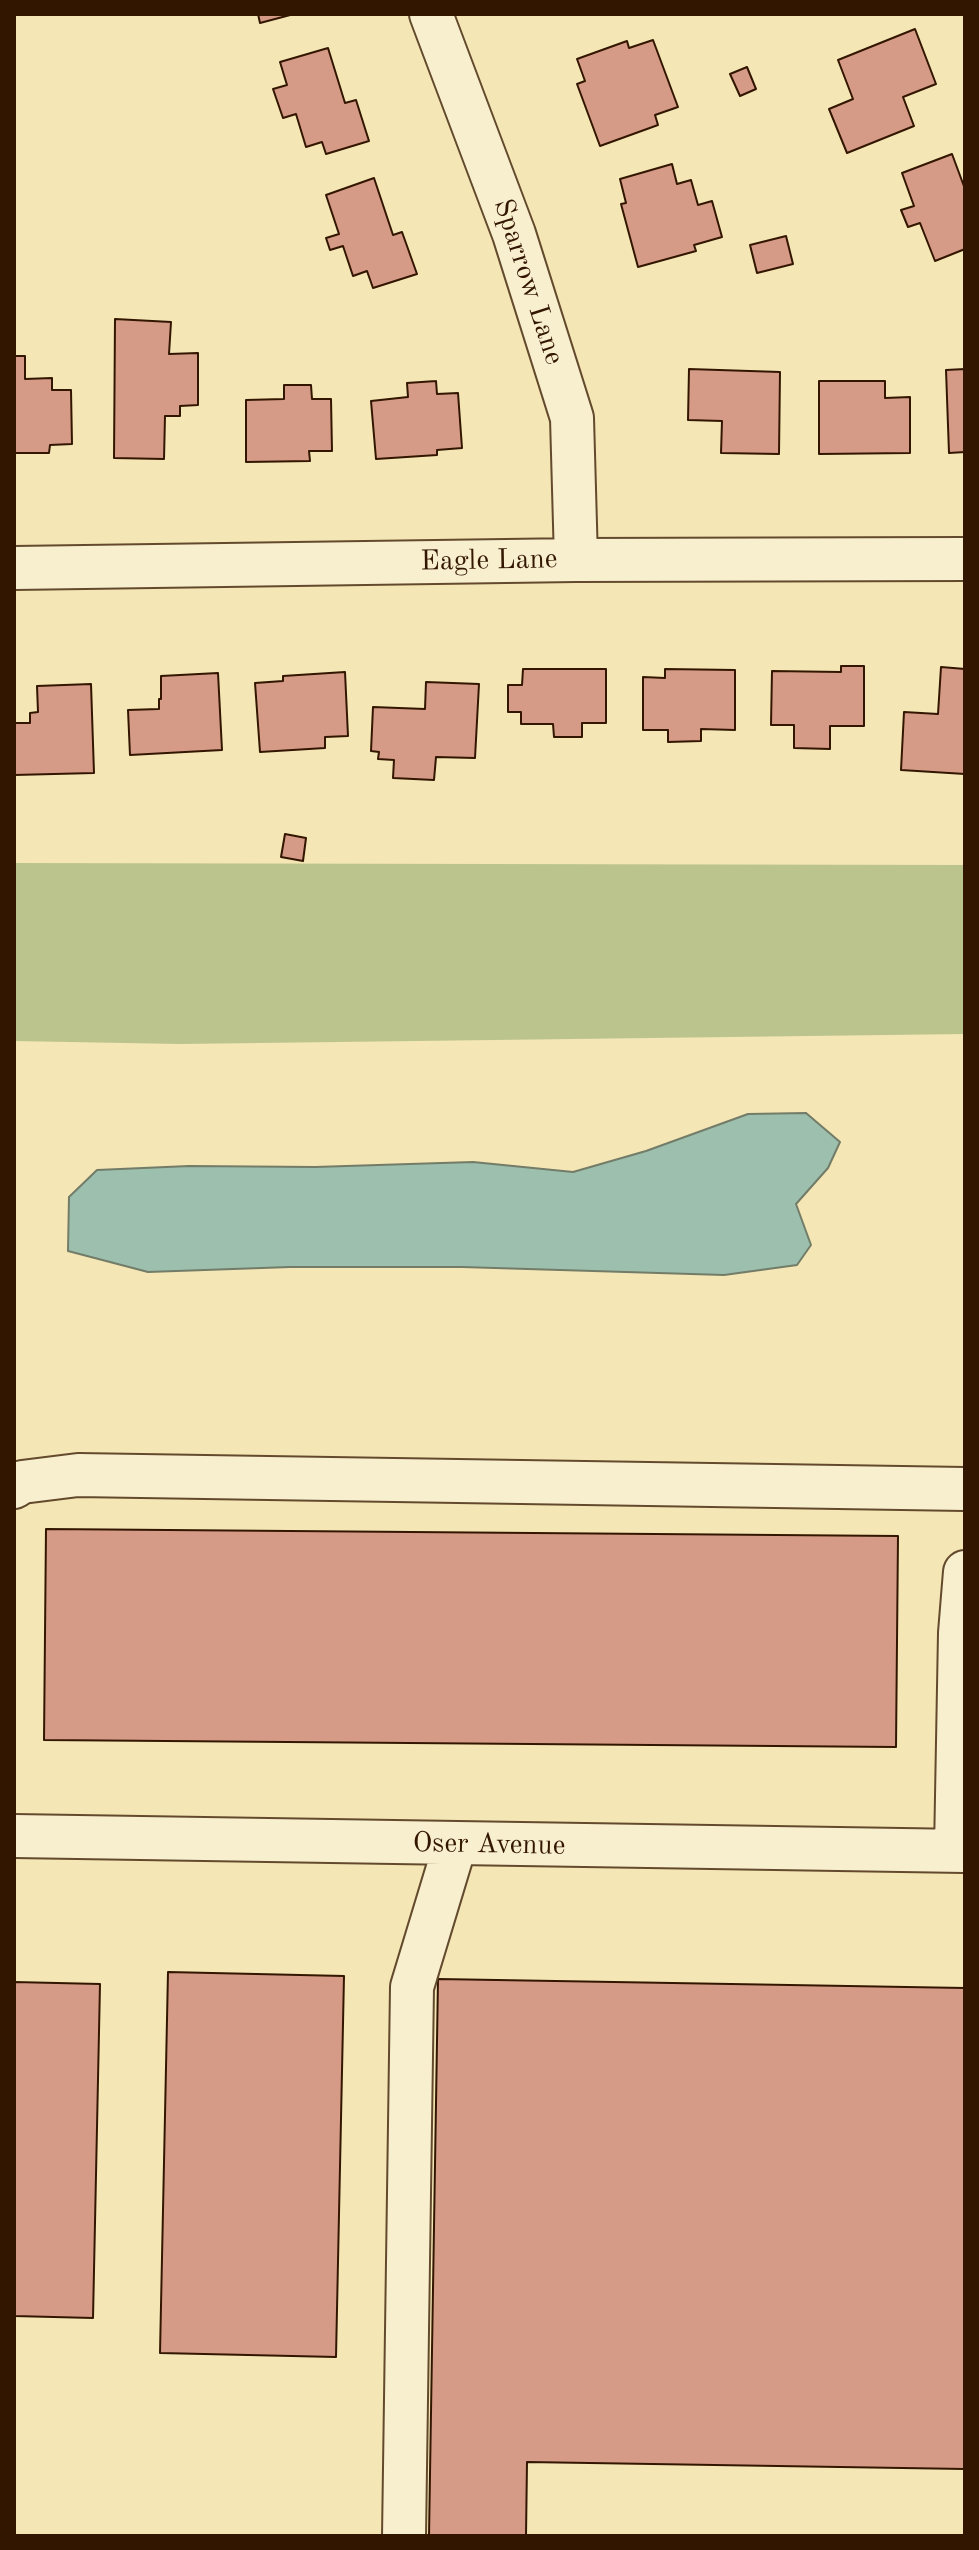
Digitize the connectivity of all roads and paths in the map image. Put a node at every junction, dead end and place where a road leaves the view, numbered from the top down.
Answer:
1 (431, 14) edge
2 (965, 559) edge
3 (576, 560) junction
4 (14, 568) edge
5 (14, 1487) edge
6 (965, 1489) edge
7 (965, 1572) edge
8 (963, 1633) edge
9 (14, 1836) edge
10 (455, 1845) junction
11 (960, 1851) edge
12 (404, 2536) edge

1 - 3 street, Sparrow Lane
2 - 3 street, Eagle Lane
3 - 4 street, Eagle Lane
5 - 6 street
7 - 8 street
8 - 11 street
9 - 10 street, Oser Avenue
10 - 11 street, Oser Avenue
10 - 12 street

